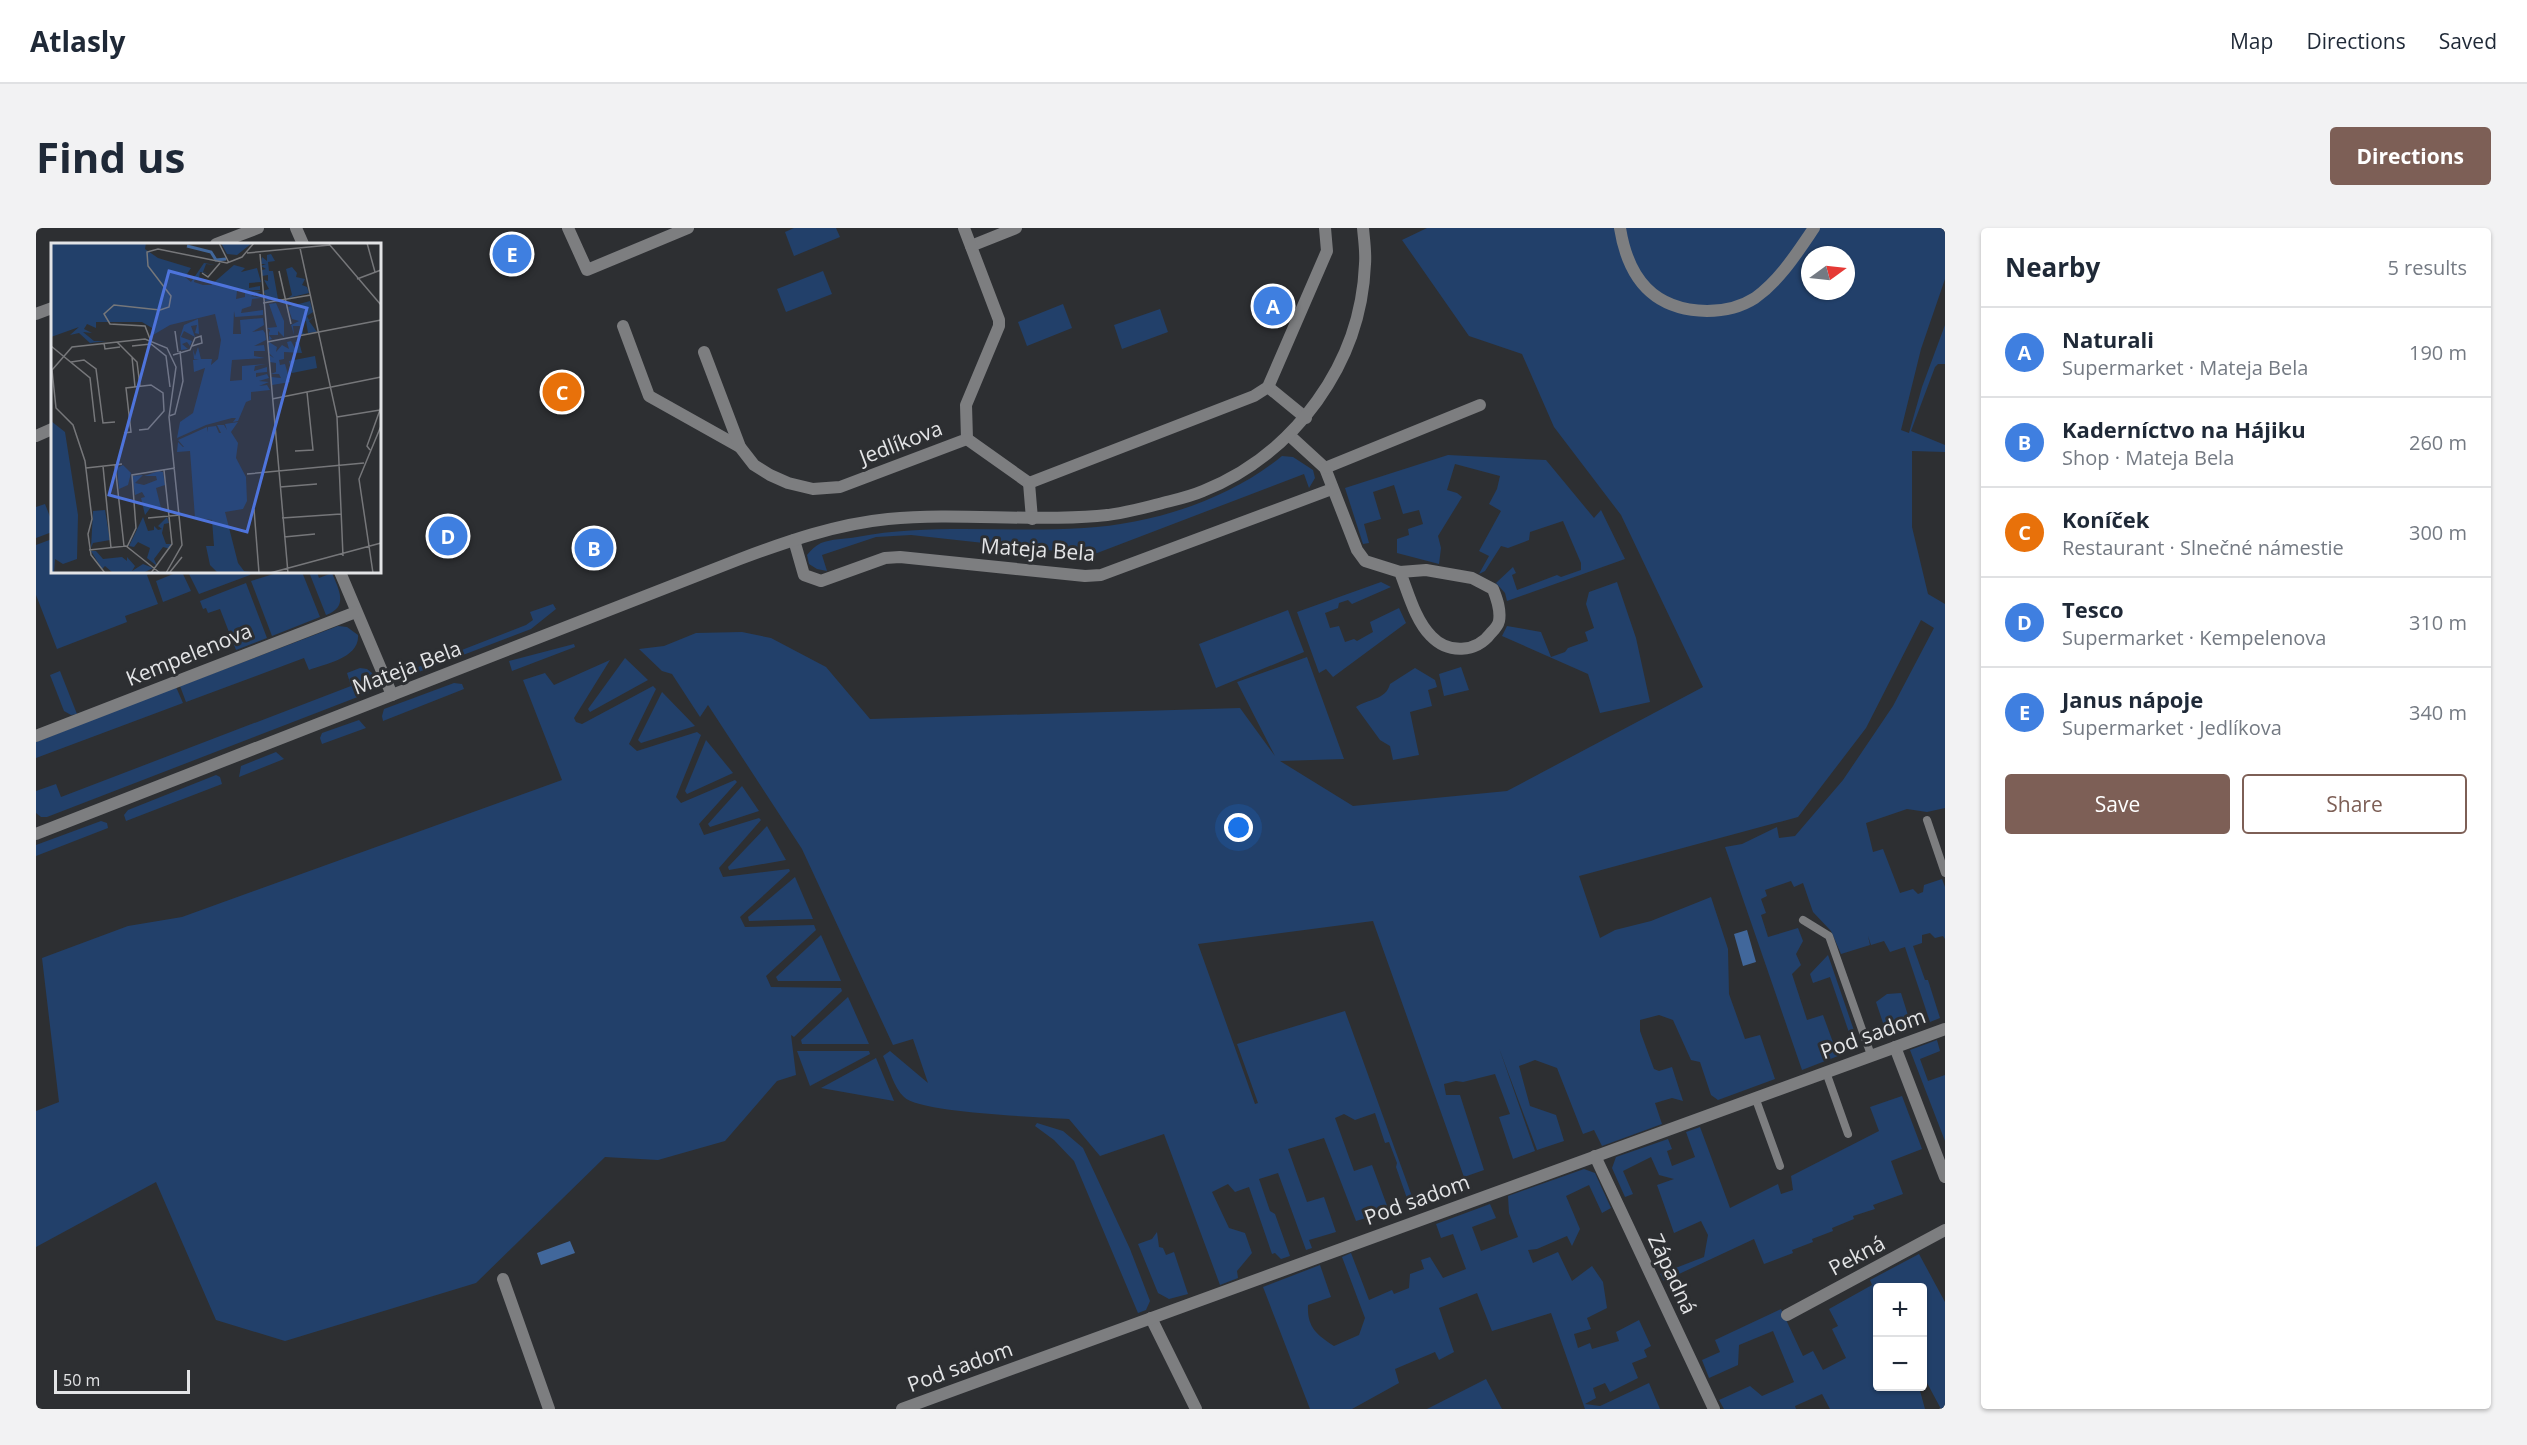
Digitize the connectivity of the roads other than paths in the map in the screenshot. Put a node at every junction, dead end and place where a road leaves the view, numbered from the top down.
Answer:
1 (258, 228) edge
2 (296, 228) edge
3 (568, 228) edge
4 (688, 228) edge
5 (964, 228) edge
6 (1016, 228) edge
7 (1325, 228) edge
8 (1363, 228) edge
9 (1620, 228) edge
10 (1814, 228) edge
11 (219, 243) edge
12 (303, 243) edge
13 (971, 246) junction
14 (51, 308) edge
15 (36, 314) edge
16 (623, 326) dead end
17 (704, 352) dead end
18 (1268, 387) junction
19 (1480, 405) dead end
20 (1306, 418) junction
21 (51, 429) edge
22 (1289, 435) junction
23 (36, 436) edge
24 (967, 439) junction
25 (740, 447) junction
26 (1325, 468) junction
27 (1029, 483) junction
28 (1332, 489) junction
29 (1032, 519) junction
30 (794, 540) junction
31 (1400, 572) junction
32 (340, 573) edge
33 (356, 612) junction
34 (392, 695) junction
35 (36, 736) edge
36 (1927, 820) dead end
37 (36, 834) edge
38 (1945, 873) edge
39 (1803, 920) dead end
40 (1945, 1029) edge
41 (1895, 1047) junction
42 (1871, 1055) junction
43 (1826, 1072) junction
44 (1755, 1097) junction
45 (1848, 1134) dead end
46 (1595, 1156) junction
47 (1780, 1166) dead end
48 (1945, 1177) edge
49 (1945, 1230) edge
50 (503, 1279) dead end
51 (1787, 1315) dead end
52 (1151, 1318) junction
53 (549, 1409) edge
54 (902, 1409) edge
55 (1196, 1409) edge
56 (1713, 1409) edge

1 - 11 street
2 - 12 street
3 - 4 street
5 - 13 street, Jedlíkova
6 - 13 street
7 - 18 street
8 - 20 street, Mateja Bela
9 - 10 street
13 - 24 street, Jedlíkova
14 - 15 street
16 - 25 street
17 - 25 street, Jedlíkova
18 - 20 street
18 - 27 street
19 - 26 street
20 - 22 street, Mateja Bela
21 - 23 street
22 - 26 street
22 - 29 street, Mateja Bela
24 - 25 street, Jedlíkova
24 - 27 street
26 - 28 street
27 - 29 street
28 - 30 street, Mateja Bela
28 - 31 street
29 - 30 street, Mateja Bela
30 - 34 street, Mateja Bela
31 - 31 street
32 - 33 street
33 - 34 street
33 - 35 street, Kempelenova
34 - 37 street, Mateja Bela
36 - 38 lane
39 - 42 lane
40 - 41 street, Pod sadom
41 - 42 street, Pod sadom
41 - 48 street
42 - 43 street, Pod sadom
43 - 44 street, Pod sadom
43 - 45 lane
44 - 46 street, Pod sadom
44 - 47 lane
46 - 52 street, Pod sadom
46 - 56 street, Západná
49 - 51 street, Pekná
50 - 53 street
52 - 54 street, Pod sadom
52 - 55 street

